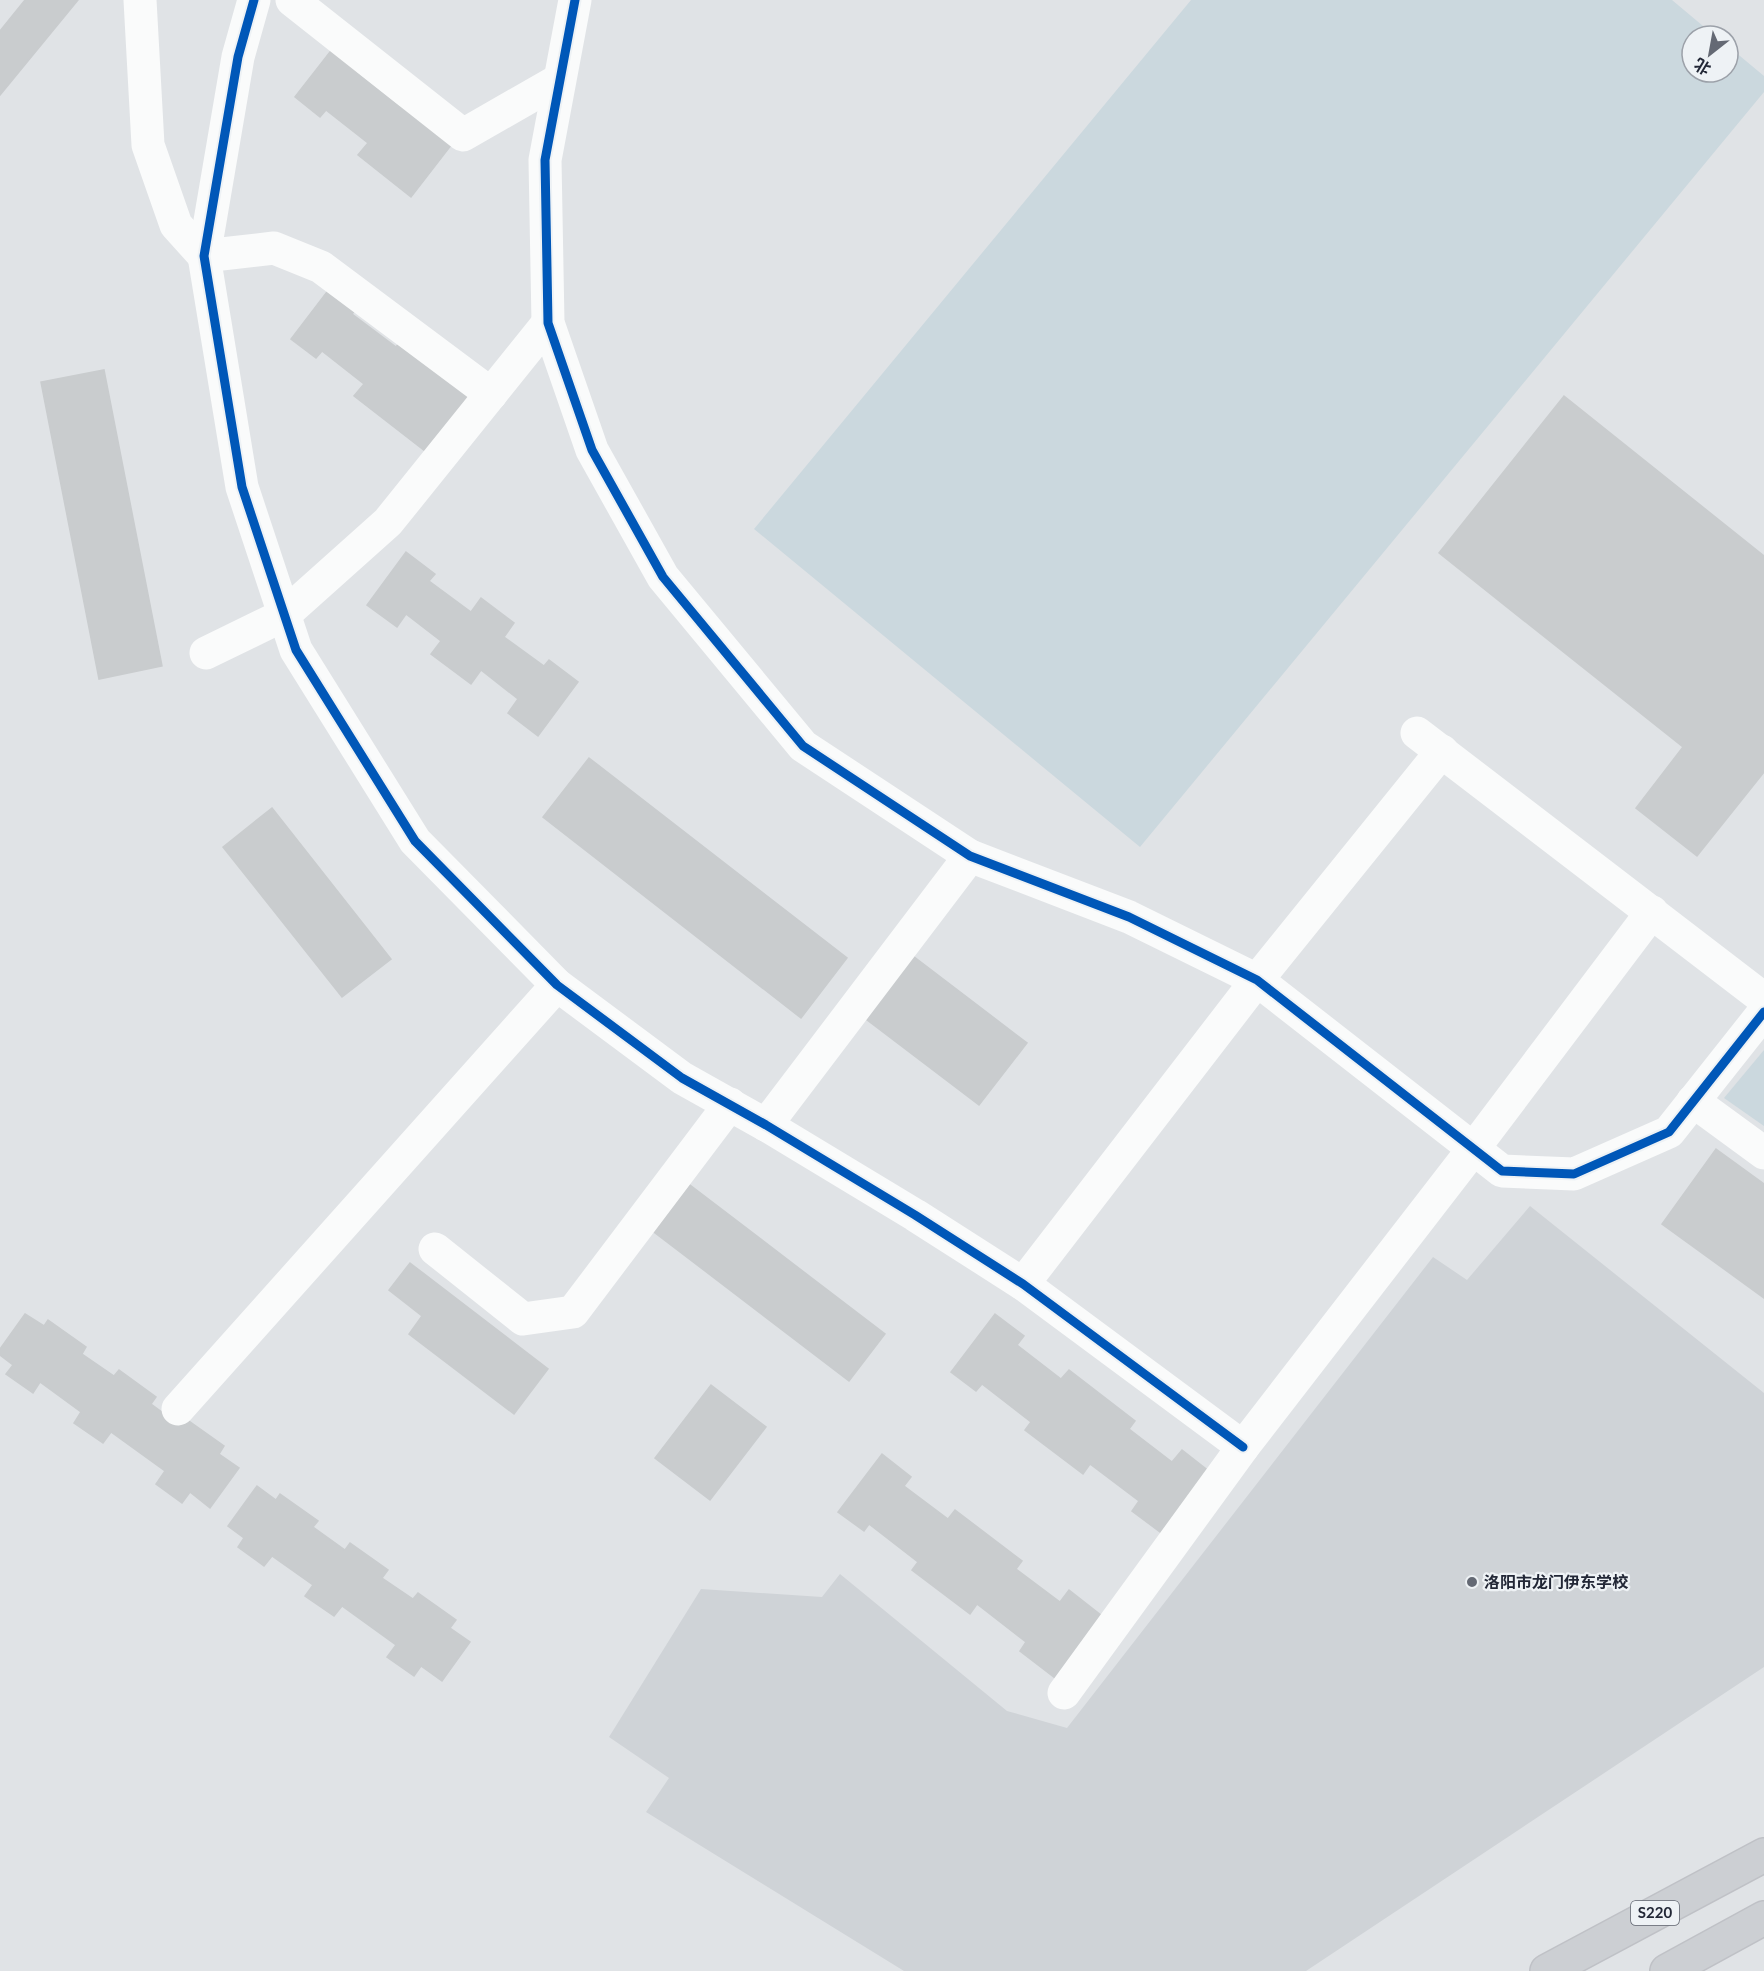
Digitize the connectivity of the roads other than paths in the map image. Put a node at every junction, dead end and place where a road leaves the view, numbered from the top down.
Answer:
1 (140, 0) edge
2 (254, 0) edge
3 (292, 0) edge
4 (575, 0) edge
5 (559, 80) junction
6 (204, 256) junction
7 (548, 323) junction
8 (491, 394) junction
9 (284, 615) junction
10 (206, 653) dead end
11 (970, 856) junction
12 (1652, 912) junction
13 (1257, 980) junction
14 (557, 985) junction
15 (1764, 999) edge
16 (1764, 1012) edge
17 (1693, 1101) junction
18 (730, 1104) junction
19 (766, 1125) junction
20 (1474, 1148) junction
21 (1764, 1153) edge
22 (435, 1249) dead end
23 (1023, 1284) junction
24 (178, 1409) dead end
25 (1243, 1447) junction
26 (1064, 1693) dead end
27 (1764, 1855) edge
28 (1764, 1918) edge
29 (1547, 1971) edge
30 (1667, 1971) edge

1 - 6 street
2 - 6 street
3 - 5 street
4 - 5 street
5 - 7 street
6 - 8 street
6 - 9 street
7 - 8 street
7 - 11 street
8 - 9 street
9 - 10 street
9 - 14 street
11 - 13 street
11 - 19 street
12 - 13 street
12 - 15 street
12 - 20 street
13 - 20 street
13 - 23 street
14 - 18 street
14 - 24 street
16 - 17 street
17 - 20 street
17 - 21 street
18 - 19 street
18 - 22 street
19 - 23 street
20 - 25 street
23 - 25 street
25 - 26 street
27 - 29 main road, S220
28 - 30 main road

